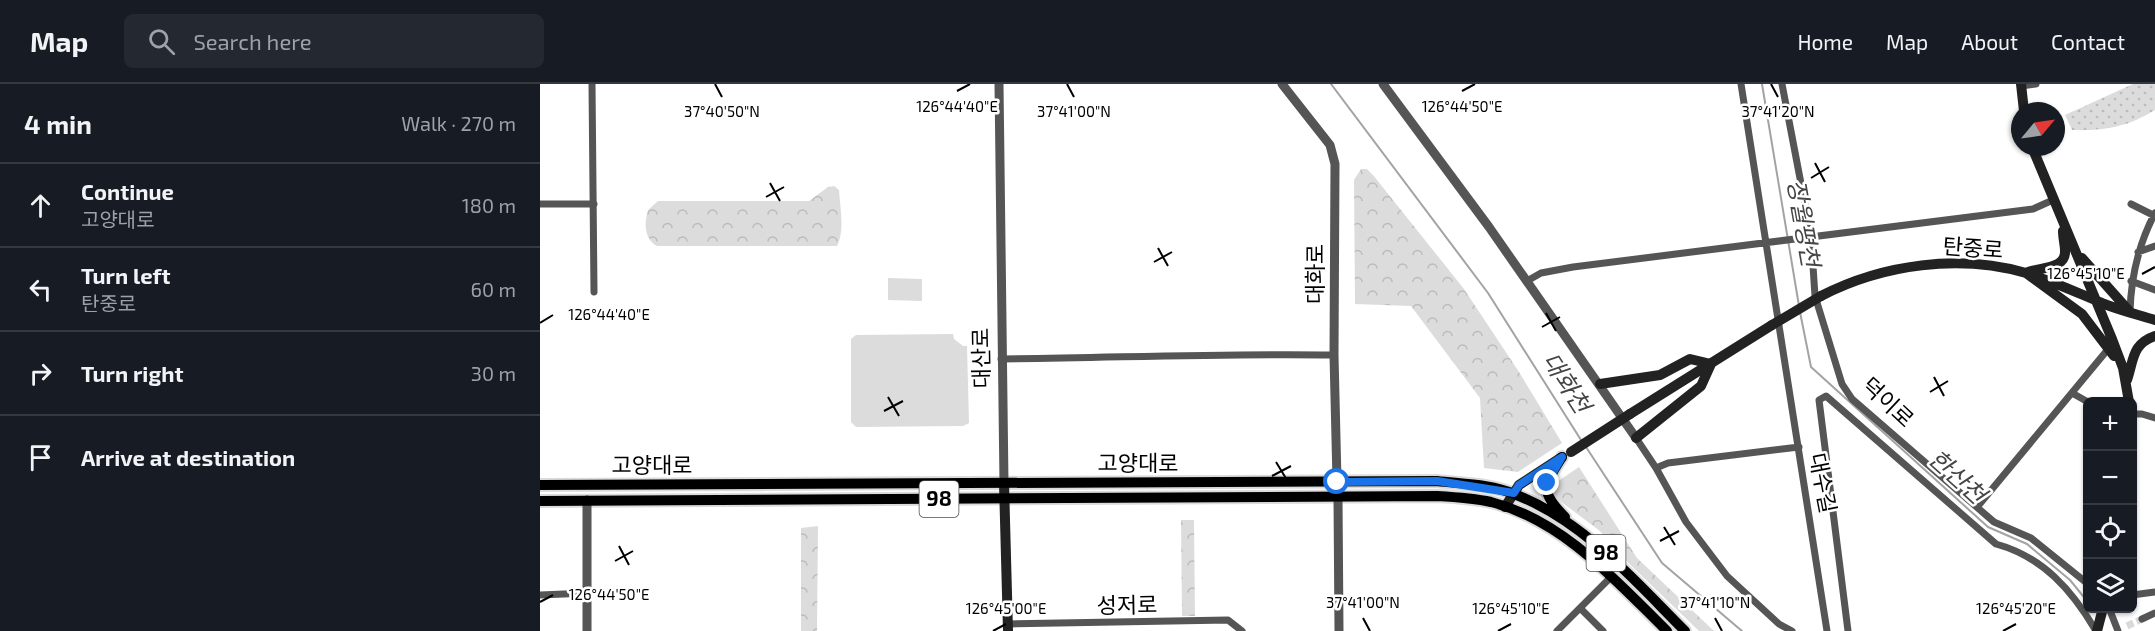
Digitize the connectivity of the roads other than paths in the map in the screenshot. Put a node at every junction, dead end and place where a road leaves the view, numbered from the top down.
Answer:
1 (592, 84) edge
2 (999, 84) edge
3 (1282, 84) edge
4 (1385, 84) edge
5 (1741, 84) edge
6 (1782, 84) edge
7 (2036, 84) edge
8 (2021, 85) edge
9 (2023, 102) edge
10 (2036, 156) edge
11 (2053, 200) junction
12 (540, 204) edge
13 (594, 204) junction
14 (2131, 204) dead end
15 (2155, 215) edge
16 (2062, 221) junction
17 (1808, 237) junction
18 (1771, 242) junction
19 (2155, 246) edge
20 (2074, 247) junction
21 (2138, 252) junction
22 (2026, 273) junction
23 (2131, 281) junction
24 (1527, 282) junction
25 (2155, 290) edge
26 (594, 292) dead end
27 (1818, 296) junction
28 (2097, 300) junction
29 (2130, 312) junction
30 (2155, 320) edge
31 (2155, 336) edge
32 (2109, 348) junction
33 (1334, 355) junction
34 (1001, 359) junction
35 (1712, 364) junction
36 (2123, 368) junction
37 (2126, 383) junction
38 (1600, 384) junction
39 (2072, 393) junction
40 (2128, 397) edge
41 (2083, 399) edge
42 (2137, 414) edge
43 (2155, 418) edge
44 (1636, 438) junction
45 (1799, 447) junction
46 (1567, 454) junction
47 (1656, 468) junction
48 (1337, 482) junction
49 (1004, 483) junction
50 (540, 485) edge
51 (1514, 493) junction
52 (1338, 498) junction
53 (1005, 499) junction
54 (587, 500) junction
55 (540, 501) edge
56 (1978, 506) junction
57 (1505, 507) junction
58 (1585, 536) junction
59 (1611, 577) junction
60 (2083, 580) edge
61 (2155, 592) edge
62 (588, 593) junction
63 (2137, 594) edge
64 (540, 595) edge
65 (1580, 608) junction
66 (2102, 613) edge
67 (2110, 613) edge
68 (2155, 613) edge
69 (2142, 619) tunnel mouth
70 (1181, 622) junction
71 (2127, 626) dead end
72 (1008, 627) edge
73 (588, 631) edge
74 (1181, 631) edge
75 (1242, 631) edge
76 (1339, 631) edge
77 (1557, 631) edge
78 (1604, 631) edge
79 (1666, 631) edge
80 (1685, 631) edge
81 (1792, 631) edge
82 (1827, 631) edge
83 (1848, 631) edge
84 (2097, 631) edge
85 (2117, 631) edge

1 - 13 street
2 - 34 street, 대산로
3 - 33 street, 대화로
4 - 24 street
5 - 18 street
6 - 17 street
7 - 8 street
8 - 9 main road
10 - 11 main road
11 - 16 main road
11 - 17 street
12 - 13 street
13 - 26 street
14 - 15 street
15 - 21 street
16 - 20 main road
16 - 22 main road
17 - 18 street
17 - 27 street
18 - 24 street
18 - 45 street
19 - 21 street
20 - 28 main road
20 - 29 main road
21 - 23 street
22 - 27 main road, 탄중로
22 - 28 main road, 탄중로
22 - 32 main road
23 - 25 street
23 - 29 street
24 - 38 street
27 - 35 main road, 탄중로, bridge
27 - 56 street, 덕이로
28 - 29 main road, 탄중로
28 - 36 main road
29 - 30 main road, 탄중로
31 - 37 main road
32 - 36 main road
32 - 39 street
33 - 34 street
33 - 48 street, 대화로
34 - 49 street, 대산로
35 - 38 main road
35 - 44 main road
35 - 46 main road, bridge
36 - 37 main road
37 - 40 main road
38 - 44 street
39 - 41 street
39 - 56 street
42 - 43 street
44 - 47 street
45 - 47 street, 대수길
45 - 82 street, 대수길
46 - 51 main road
46 - 58 main road
47 - 81 street
48 - 49 main road, 고양대로 / 98
48 - 51 main road, 고양대로 / 98
49 - 50 main road, 고양대로 / 98
49 - 53 main road, 대산로
51 - 57 main road
51 - 58 main road, 고양대로 / 98
52 - 53 main road, 고양대로 / 98
52 - 57 main road, 고양대로 / 98
52 - 76 street
53 - 54 main road, 고양대로 / 98
53 - 72 main road, 대산로
54 - 55 main road, 고양대로 / 98
54 - 62 street
56 - 60 street, 덕이로
57 - 59 main road, 고양대로 / 98
58 - 80 main road, 고양대로 / 98
59 - 65 street
59 - 79 main road, 고양대로 / 98
61 - 63 street
62 - 64 street
62 - 73 street
65 - 77 street
65 - 78 street
66 - 84 main road
67 - 85 street
68 - 69 street
70 - 72 street, 성저로
70 - 74 street
70 - 75 street, 성저로
71 - 85 street
83 - 84 street

